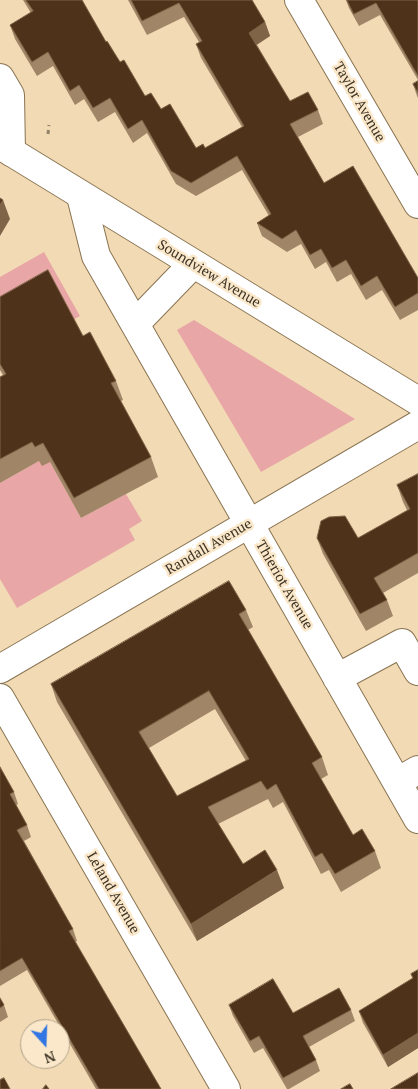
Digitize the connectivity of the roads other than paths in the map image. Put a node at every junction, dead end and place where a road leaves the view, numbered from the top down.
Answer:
1 (299, 0) edge
2 (0, 78) edge
3 (6, 149) edge
4 (81, 196) junction
5 (418, 204) edge
6 (193, 264) junction
7 (135, 324) junction
8 (418, 401) edge
9 (418, 425) edge
10 (249, 524) junction
11 (0, 669) edge
12 (418, 671) edge
13 (337, 678) junction
14 (0, 698) edge
15 (412, 794) edge
16 (226, 1089) edge

1 - 5 street, Taylor Avenue
2 - 3 street
3 - 4 street, Soundview Avenue
4 - 6 street, Soundview Avenue
4 - 7 street, Thieriot Avenue
6 - 7 street
6 - 8 street, Soundview Avenue
7 - 10 street, Thieriot Avenue
9 - 10 street, Randall Avenue
10 - 11 street, Randall Avenue
10 - 13 street, Thieriot Avenue
12 - 13 street
13 - 15 street, Thieriot Avenue
14 - 16 street, Leland Avenue

